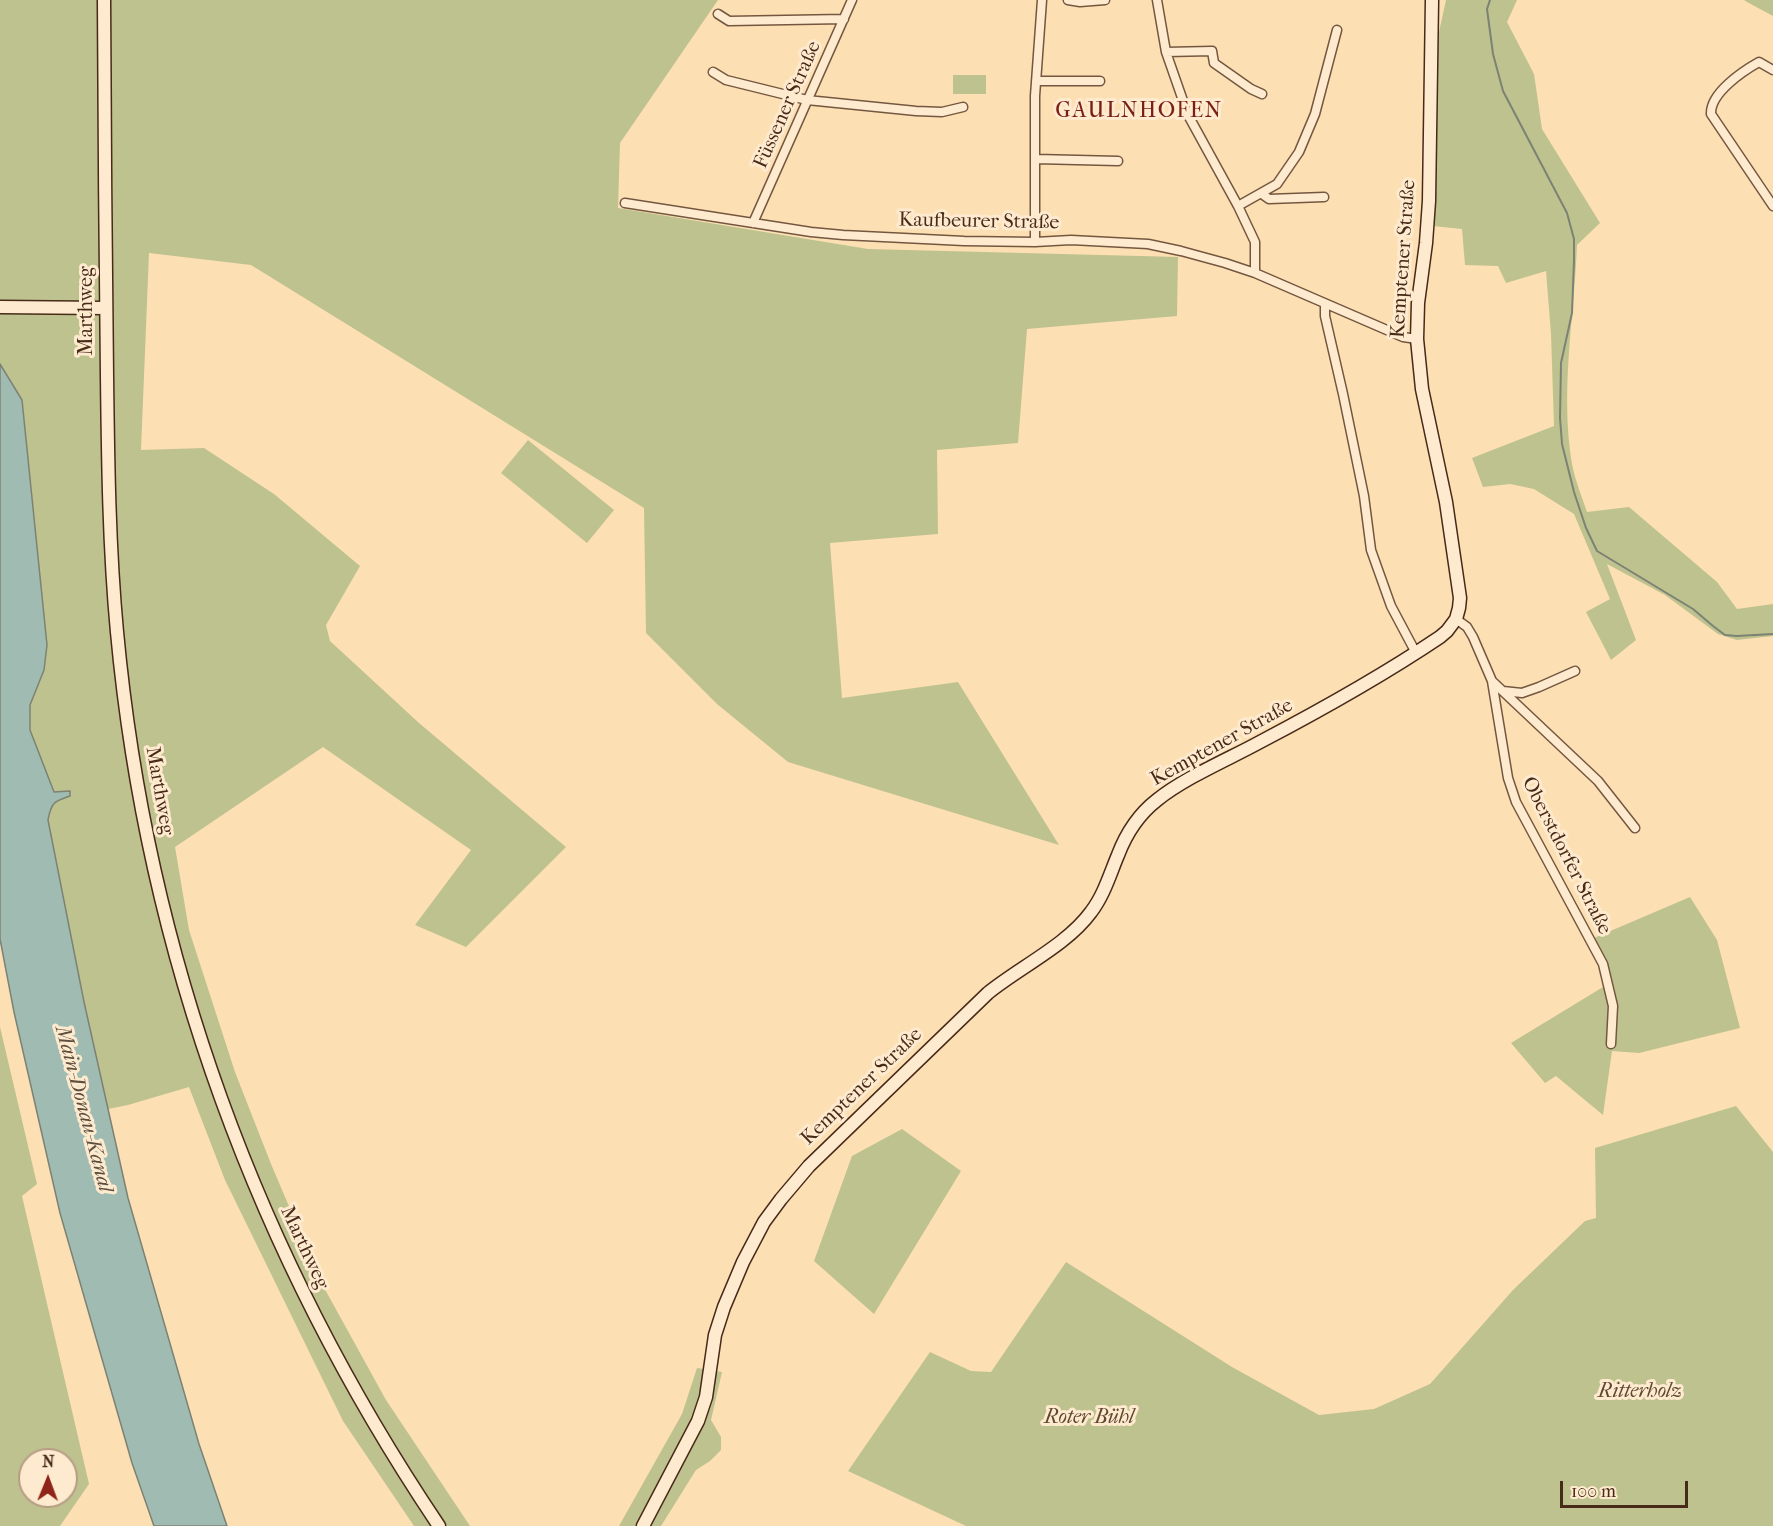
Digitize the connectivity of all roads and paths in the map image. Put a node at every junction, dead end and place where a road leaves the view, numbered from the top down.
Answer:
1 (104, 0) edge
2 (852, 0) edge
3 (1042, 0) edge
4 (1068, 0) edge
5 (1105, 0) edge
6 (1157, 0) edge
7 (1432, 0) edge
8 (718, 14) dead end
9 (844, 19) junction
10 (1337, 30) dead end
11 (1166, 52) junction
12 (1773, 70) edge
13 (713, 72) dead end
14 (1036, 81) junction
15 (1100, 81) dead end
16 (1262, 94) dead end
17 (807, 100) junction
18 (963, 107) dead end
19 (1036, 159) junction
20 (1118, 160) dead end
21 (1262, 194) junction
22 (1324, 197) dead end
23 (625, 203) dead end
24 (1238, 206) junction
25 (1773, 206) edge
26 (753, 224) junction
27 (1035, 242) junction
28 (1255, 273) junction
29 (1325, 304) junction
30 (0, 307) edge
31 (106, 308) junction
32 (1417, 339) junction
33 (1456, 619) junction
34 (1416, 652) junction
35 (1575, 671) dead end
36 (1492, 681) junction
37 (1502, 690) junction
38 (1635, 828) dead end
39 (1611, 1044) dead end
40 (439, 1526) edge
41 (643, 1526) edge

1 - 31 street, Marthweg
2 - 9 street, Füssener Straße
3 - 14 street
4 - 5 street
6 - 11 street
7 - 32 street, Kemptener Straße
8 - 9 street
9 - 17 street, Füssener Straße
10 - 21 street
11 - 16 street
11 - 24 street
12 - 25 street
13 - 17 street
14 - 15 street
14 - 19 street
17 - 18 street
17 - 26 street, Füssener Straße
19 - 20 street
19 - 27 street
21 - 22 street
21 - 24 street
23 - 26 street, Kaufbeurer Straße
24 - 28 street
26 - 27 street, Kaufbeurer Straße
27 - 28 street, Kaufbeurer Straße
28 - 29 street, Kaufbeurer Straße
29 - 32 street, Kaufbeurer Straße
29 - 34 street
30 - 31 street
31 - 40 street, Marthweg
32 - 33 street, Kemptener Straße
33 - 34 street, Kemptener Straße
33 - 36 street
34 - 41 street, Kemptener Straße
35 - 37 street
36 - 37 street
36 - 39 street, Oberstdorfer Straße
37 - 38 street

